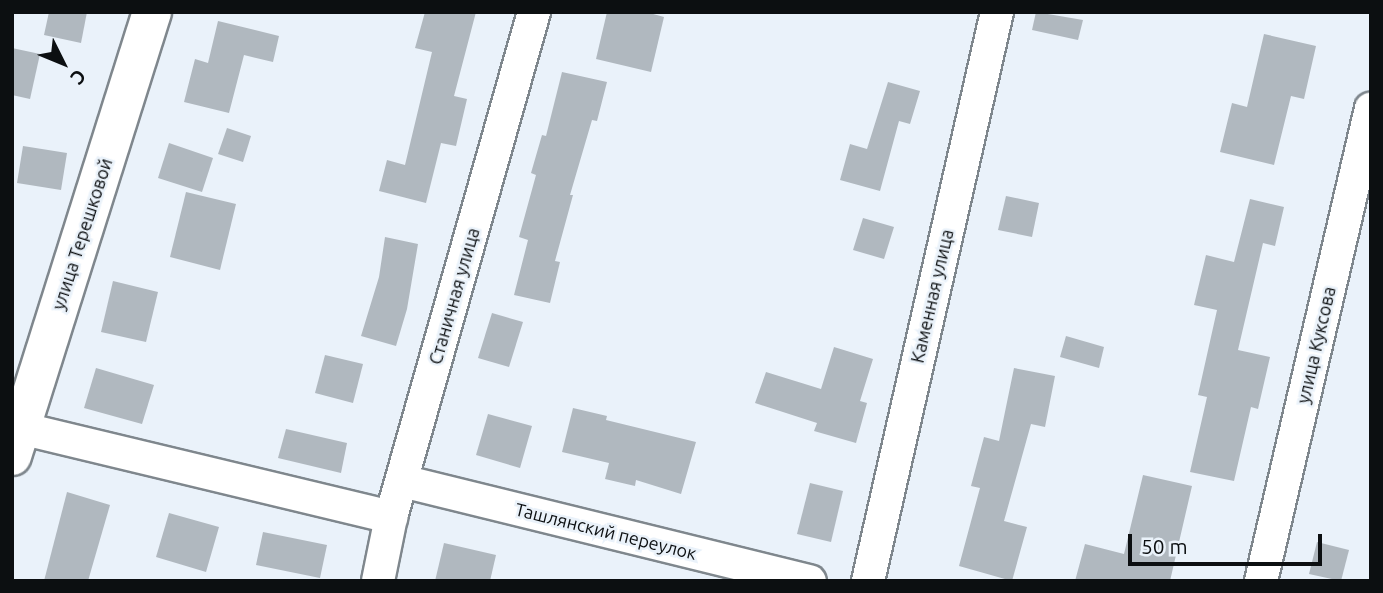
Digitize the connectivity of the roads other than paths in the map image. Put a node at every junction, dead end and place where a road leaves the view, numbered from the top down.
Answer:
1 (152, 12) edge
2 (534, 12) edge
3 (997, 12) edge
4 (1371, 109) edge
5 (16, 442) edge
6 (402, 481) junction
7 (391, 517) junction
8 (377, 581) edge
9 (810, 581) edge
10 (868, 581) edge
11 (1261, 581) edge

1 - 5 street, улица Терешковой
2 - 6 street, Станичная улица
3 - 10 street, Каменная улица
4 - 11 street, улица Куксова
5 - 7 street
6 - 7 street, Станичная улица
6 - 9 street, Ташлянский переулок
7 - 8 street, Станичная улица

